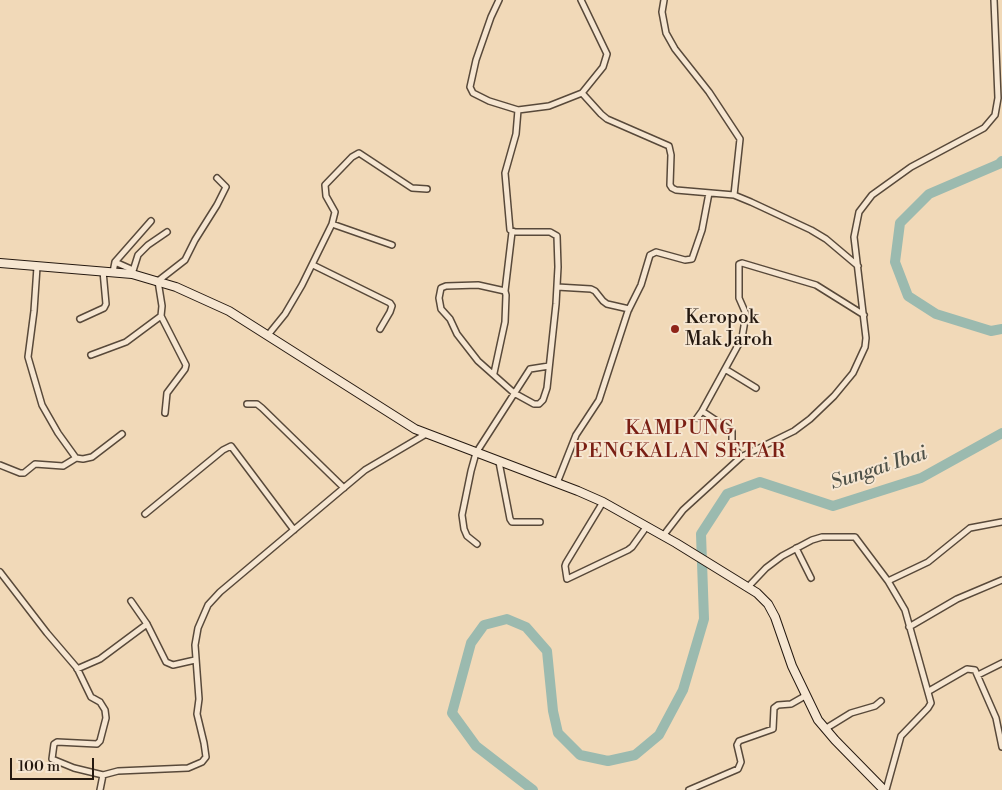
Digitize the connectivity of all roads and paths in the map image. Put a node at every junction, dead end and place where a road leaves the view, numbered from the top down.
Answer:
1 (499, 0) edge
2 (581, 0) edge
3 (664, 0) edge
4 (994, 0) edge
5 (582, 93) junction
6 (518, 110) junction
7 (217, 178) dead end
8 (427, 189) dead end
9 (709, 193) junction
10 (734, 195) junction
11 (151, 221) dead end
12 (332, 224) junction
13 (167, 232) dead end
14 (512, 232) junction
15 (392, 244) dead end
16 (115, 262) junction
17 (0, 263) edge
18 (313, 265) junction
19 (858, 266) junction
20 (37, 267) junction
21 (103, 270) junction
22 (113, 272) junction
23 (133, 272) junction
24 (158, 281) junction
25 (557, 287) junction
26 (504, 291) junction
27 (629, 309) junction
28 (864, 315) junction
29 (161, 316) junction
30 (80, 319) dead end
31 (380, 329) dead end
32 (268, 335) junction
33 (91, 355) dead end
34 (549, 366) junction
35 (725, 370) junction
36 (494, 373) junction
37 (756, 388) dead end
38 (514, 393) junction
39 (247, 404) dead end
40 (702, 411) junction
41 (165, 413) dead end
42 (697, 418) dead end
43 (122, 434) dead end
44 (426, 434) junction
45 (476, 453) junction
46 (742, 457) junction
47 (76, 458) junction
48 (499, 462) junction
49 (0, 465) edge
50 (557, 483) junction
51 (344, 488) junction
52 (603, 502) junction
53 (145, 514) dead end
54 (540, 522) dead end
55 (1002, 522) edge
56 (647, 526) junction
57 (294, 530) junction
58 (663, 536) junction
59 (477, 544) dead end
60 (796, 548) junction
61 (0, 572) edge
62 (811, 578) dead end
63 (1002, 580) edge
64 (888, 581) junction
65 (748, 587) junction
66 (131, 601) dead end
67 (147, 624) junction
68 (909, 627) junction
69 (195, 660) junction
70 (1002, 663) edge
71 (77, 669) junction
72 (978, 675) junction
73 (929, 691) junction
74 (806, 696) junction
75 (881, 701) dead end
76 (1000, 721) edge
77 (825, 729) junction
78 (1002, 747) edge
79 (103, 775) junction
80 (100, 790) edge
81 (690, 790) edge
82 (885, 790) edge

1 - 6 street
2 - 5 street
3 - 10 street
4 - 19 street
5 - 6 street
5 - 9 street
6 - 14 street
7 - 24 street
8 - 12 street
9 - 10 street
9 - 27 street
10 - 19 street
11 - 16 street
12 - 15 street
12 - 18 street
13 - 23 street
14 - 25 street
14 - 26 street
16 - 22 street
16 - 23 street
17 - 20 main road
18 - 31 street
18 - 32 street
19 - 28 street
20 - 21 main road
20 - 47 street
21 - 22 main road
21 - 30 street
22 - 23 main road
23 - 24 main road
24 - 29 street
24 - 32 main road
25 - 27 street
25 - 34 street
26 - 36 street
26 - 36 street
27 - 50 street
28 - 35 street
28 - 46 street
29 - 33 street
29 - 41 street
32 - 44 main road
34 - 38 street
34 - 38 street
35 - 37 street
35 - 40 street
36 - 38 street
38 - 45 street
39 - 51 street
40 - 42 street
40 - 46 street
43 - 47 street
44 - 45 main road
44 - 51 street
45 - 48 main road
45 - 59 street
46 - 58 street
47 - 49 street
48 - 50 main road
48 - 54 street
50 - 52 main road
51 - 57 street
52 - 56 main road
52 - 56 street
53 - 57 street
55 - 64 street
56 - 58 main road
57 - 69 street
58 - 65 main road
60 - 62 street
60 - 64 street
60 - 65 street
61 - 71 street
63 - 68 street
64 - 68 street
65 - 74 main road
66 - 67 street
67 - 69 street
67 - 71 street
68 - 73 street
69 - 79 street
70 - 72 street
71 - 79 street
72 - 73 street
72 - 76 street
73 - 82 street
74 - 77 main road
74 - 81 street
75 - 77 street
76 - 78 street
77 - 82 main road
79 - 80 street

